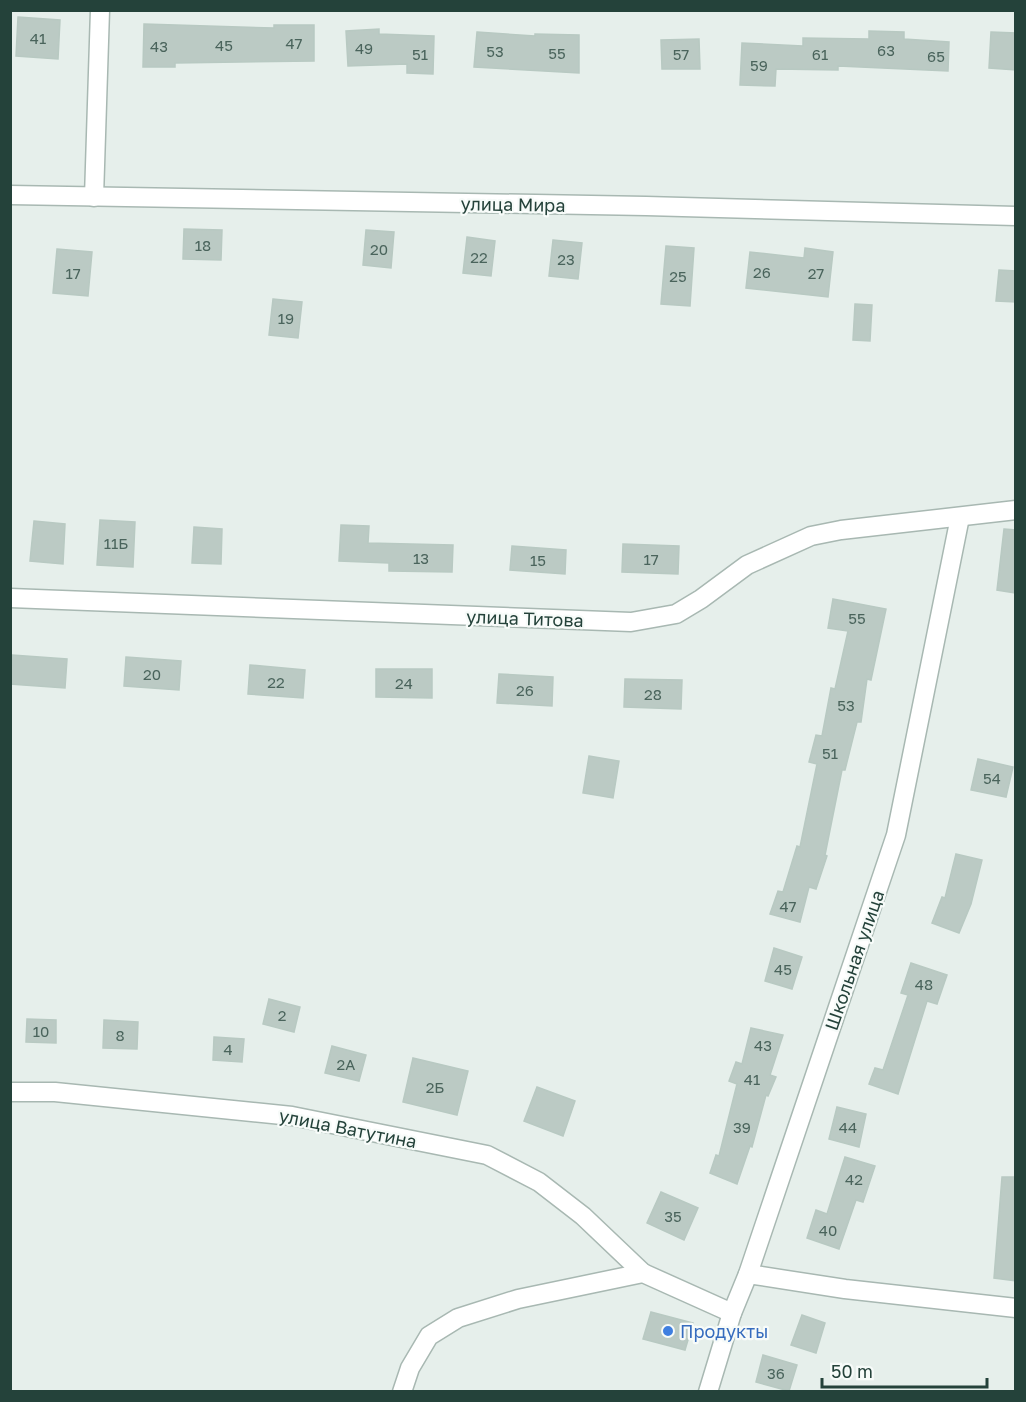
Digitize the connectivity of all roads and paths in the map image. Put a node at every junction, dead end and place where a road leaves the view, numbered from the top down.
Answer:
1 (100, 10) edge
2 (10, 195) edge
3 (94, 197) junction
4 (1016, 216) edge
5 (1016, 510) edge
6 (960, 517) junction
7 (10, 598) edge
8 (10, 1092) edge
9 (643, 1273) junction
10 (748, 1274) junction
11 (1016, 1308) edge
12 (732, 1313) junction
13 (402, 1392) edge
14 (708, 1392) edge

1 - 3 street
2 - 3 street, улица Мира
3 - 4 street, улица Мира
5 - 6 street, улица Титова
6 - 7 street, улица Титова
6 - 10 street, Школьная улица
8 - 9 street, улица Ватутина
9 - 12 street, улица Ватутина
9 - 13 street
10 - 11 street
10 - 12 street, Школьная улица
12 - 14 street, Школьная улица

